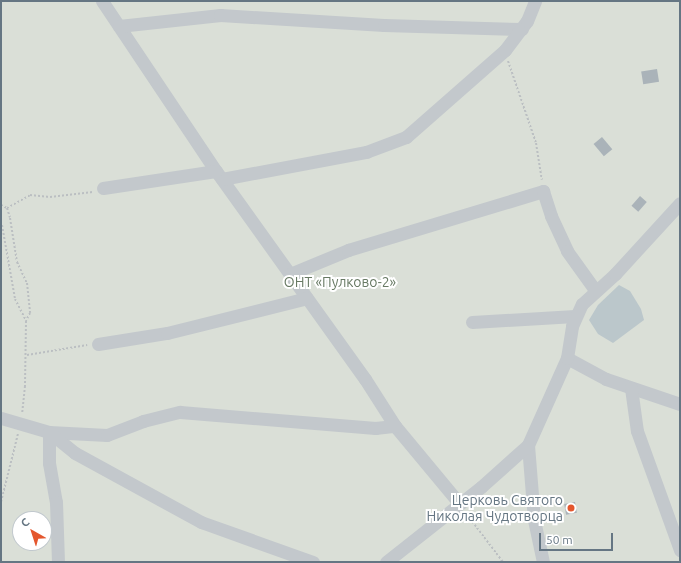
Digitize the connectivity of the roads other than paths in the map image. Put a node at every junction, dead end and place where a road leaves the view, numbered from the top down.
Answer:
1 (102, 1) edge
2 (535, 1) edge
3 (119, 26) junction
4 (522, 29) junction
5 (219, 175) junction
6 (103, 188) road end
7 (680, 203) edge
8 (290, 274) junction
9 (595, 290) junction
10 (307, 298) junction
11 (575, 316) junction
12 (472, 322) dead end
13 (98, 344) road end
14 (567, 358) junction
15 (631, 388) junction
16 (680, 404) edge
17 (1, 418) edge
18 (395, 426) junction
19 (49, 432) junction
20 (528, 444) junction
21 (459, 503) junction
22 (680, 550) edge
23 (58, 562) edge
24 (313, 562) edge
25 (386, 562) edge
26 (543, 562) edge

1 - 3 street
2 - 4 street
3 - 4 street
3 - 5 street
4 - 5 street
5 - 6 street
5 - 8 street
7 - 9 street
8 - 9 street
8 - 10 street
9 - 11 street
10 - 13 street
10 - 18 street
11 - 12 street
11 - 14 street
14 - 15 street
14 - 20 street
15 - 16 street
15 - 22 street
17 - 19 street
18 - 19 street
18 - 21 street
19 - 23 street
19 - 24 street
20 - 21 street
20 - 26 street
21 - 25 street

